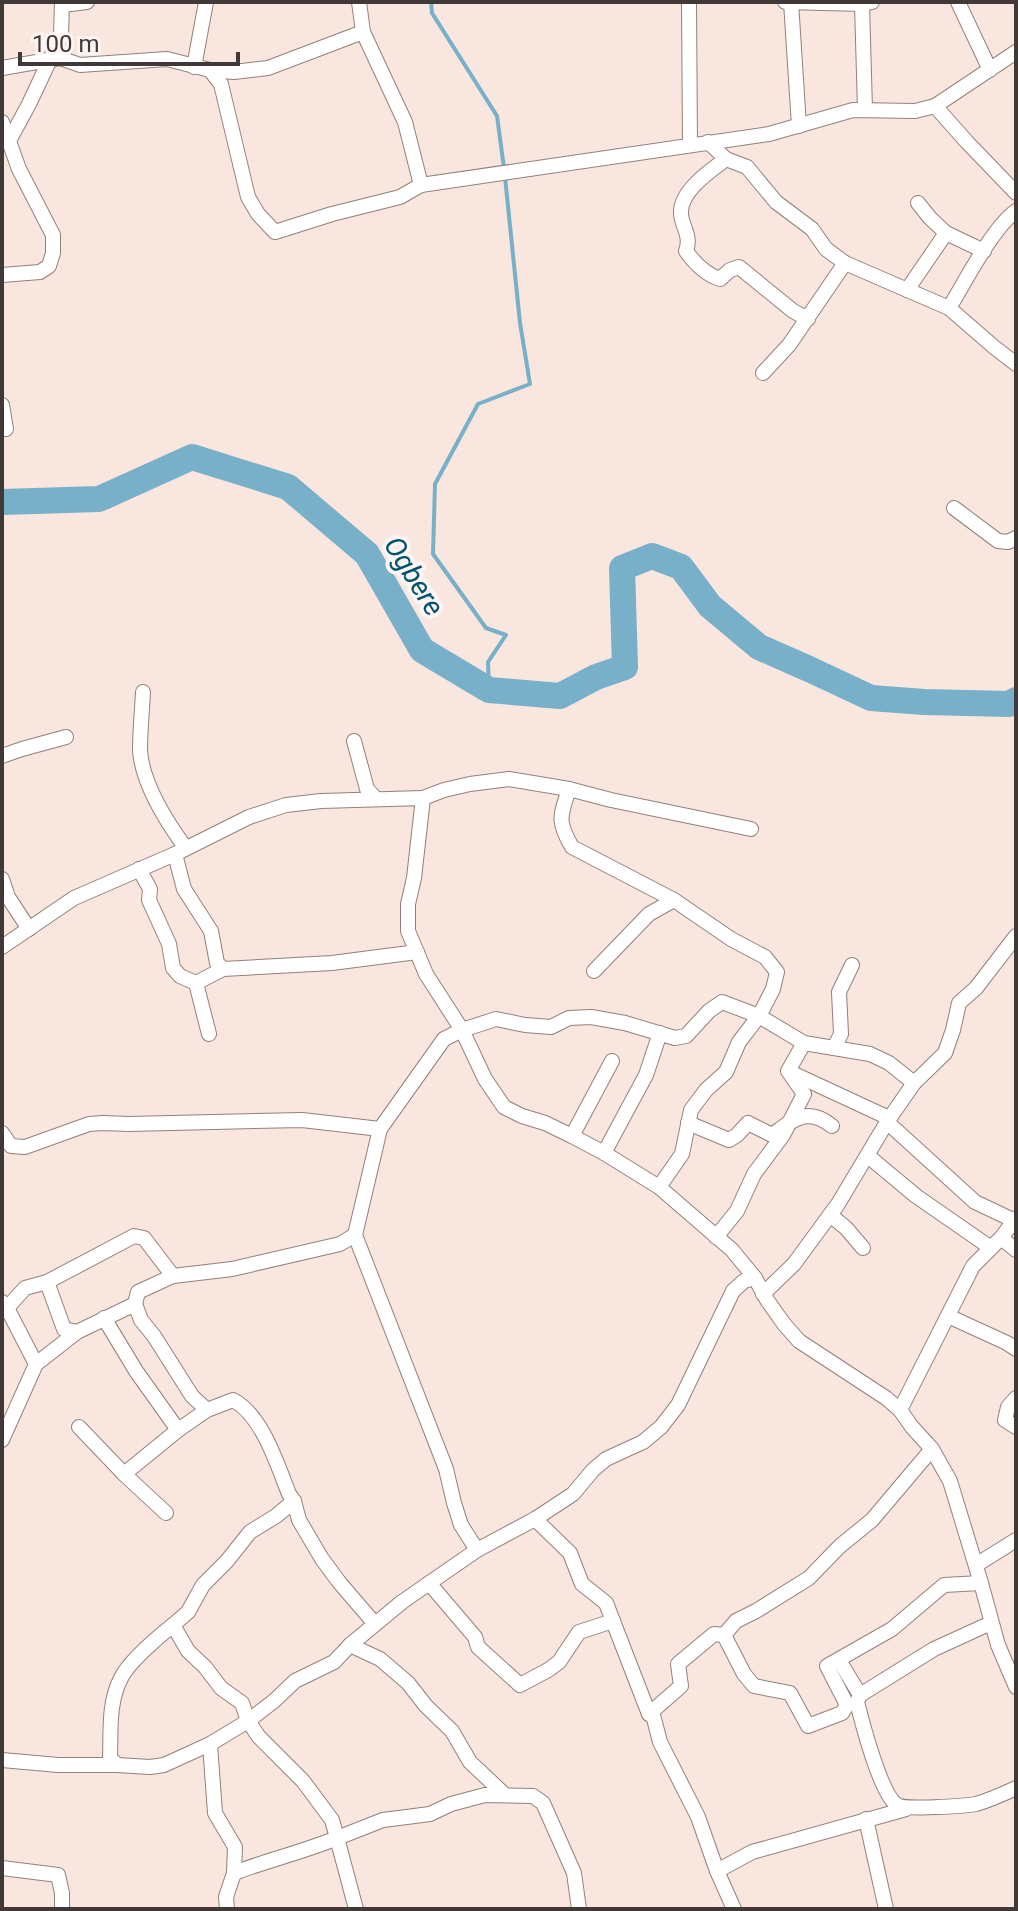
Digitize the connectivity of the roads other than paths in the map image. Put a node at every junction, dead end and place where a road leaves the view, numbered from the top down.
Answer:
1 (87, 2) edge
2 (206, 2) edge
3 (359, 2) edge
4 (689, 2) edge
5 (784, 2) edge
6 (791, 2) edge
7 (958, 2) edge
8 (867, 3) edge
9 (62, 4) edge
10 (363, 32) junction
11 (1016, 52) edge
12 (51, 59) junction
13 (194, 67) junction
14 (2, 68) edge
15 (210, 70) junction
16 (990, 70) junction
17 (935, 106) junction
18 (865, 110) junction
19 (2, 122) edge
20 (799, 126) junction
21 (9, 141) junction
22 (708, 142) junction
23 (690, 145) junction
24 (726, 159) junction
25 (421, 185) junction
26 (1016, 193) edge
27 (918, 203) dead end
28 (1016, 211) edge
29 (946, 233) junction
30 (984, 251) junction
31 (845, 263) junction
32 (2, 275) edge
33 (907, 290) junction
34 (949, 308) junction
35 (808, 319) junction
36 (1016, 364) edge
37 (763, 373) dead end
38 (2, 405) edge
39 (6, 429) dead end
40 (954, 508) dead end
41 (1016, 538) edge
42 (143, 692) dead end
43 (66, 737) dead end
44 (354, 741) dead end
45 (2, 756) edge
46 (569, 789) junction
47 (423, 798) junction
48 (376, 799) junction
49 (751, 829) dead end
50 (180, 850) junction
51 (139, 869) junction
52 (2, 879) edge
53 (674, 900) junction
54 (29, 929) junction
55 (1016, 936) edge
56 (2, 947) edge
57 (417, 952) junction
58 (852, 965) dead end
59 (223, 969) junction
60 (594, 971) dead end
61 (196, 983) junction
62 (759, 1016) junction
63 (462, 1030) junction
64 (660, 1033) junction
65 (209, 1034) dead end
66 (804, 1043) junction
67 (834, 1048) junction
68 (612, 1061) dead end
69 (788, 1071) junction
70 (914, 1083) junction
71 (888, 1120) junction
72 (790, 1122) junction
73 (688, 1123) junction
74 (832, 1126) dead end
75 (380, 1129) junction
76 (2, 1133) edge
77 (572, 1136) junction
78 (7, 1150) edge
79 (604, 1153) junction
80 (868, 1156) junction
81 (659, 1187) junction
82 (830, 1215) junction
83 (1014, 1219) edge
84 (716, 1237) junction
85 (357, 1241) junction
86 (996, 1243) junction
87 (863, 1248) dead end
88 (1016, 1250) edge
89 (173, 1276) junction
90 (755, 1278) junction
91 (47, 1282) junction
92 (763, 1294) junction
93 (136, 1298) junction
94 (4, 1305) edge
95 (948, 1316) junction
96 (104, 1318) junction
97 (1016, 1328) edge
98 (77, 1332) junction
99 (1012, 1346) edge
100 (36, 1364) junction
101 (1016, 1398) edge
102 (207, 1410) junction
103 (900, 1410) junction
104 (79, 1427) dead end
105 (1016, 1427) edge
106 (178, 1430) junction
107 (2, 1440) edge
108 (932, 1449) junction
109 (124, 1474) junction
110 (294, 1501) junction
111 (166, 1513) dead end
112 (535, 1519) junction
113 (1016, 1540) edge
114 (477, 1550) junction
115 (976, 1565) junction
116 (429, 1583) junction
117 (981, 1583) junction
118 (613, 1621) junction
119 (991, 1623) junction
120 (375, 1624) junction
121 (173, 1625) junction
122 (724, 1635) junction
123 (350, 1645) junction
124 (1010, 1656) edge
125 (839, 1660) junction
126 (1016, 1687) edge
127 (860, 1695) junction
128 (649, 1714) junction
129 (248, 1721) junction
130 (210, 1744) junction
131 (2, 1760) edge
132 (117, 1765) junction
133 (1016, 1788) edge
134 (505, 1795) junction
135 (910, 1808) junction
136 (866, 1819) junction
137 (337, 1838) junction
138 (2, 1868) edge
139 (717, 1871) junction
140 (234, 1873) junction
141 (62, 1909) edge
142 (227, 1909) edge
143 (356, 1909) edge
144 (579, 1909) edge
145 (734, 1909) edge
146 (886, 1909) edge

1 - 9 street
2 - 13 street
3 - 10 street
4 - 23 street
5 - 6 street
6 - 8 street
6 - 20 street
7 - 16 street
8 - 18 street
9 - 12 street
10 - 15 street
10 - 25 street
11 - 16 street
12 - 13 street
12 - 14 street
12 - 21 street
13 - 15 street
15 - 25 street
16 - 17 street
17 - 18 street
17 - 26 street
18 - 20 street
19 - 21 street
20 - 22 street
21 - 32 street
22 - 23 street
22 - 24 street
23 - 25 street
24 - 31 street
24 - 35 street
27 - 29 street
28 - 30 street
29 - 30 street
29 - 33 street
30 - 34 street
31 - 33 street
31 - 35 street
33 - 34 street
34 - 36 street
35 - 37 street
38 - 39 street
40 - 41 street
42 - 50 street
43 - 45 street
44 - 48 street
46 - 47 street
46 - 49 street
46 - 53 street
47 - 48 street
47 - 57 street
48 - 50 street
50 - 51 street
50 - 59 street
51 - 54 street
51 - 61 street
52 - 54 street
53 - 60 street
53 - 62 street
54 - 56 street
55 - 70 street
57 - 59 street
57 - 63 street
58 - 67 street
59 - 61 street
61 - 65 street
62 - 64 street
62 - 66 street
62 - 73 street
63 - 64 street
63 - 75 street
63 - 77 street
64 - 79 street
66 - 67 street
66 - 69 street
67 - 70 street
68 - 77 street
69 - 71 street
69 - 72 street
70 - 71 street
71 - 80 street
71 - 83 street
72 - 73 street
72 - 74 street
72 - 84 street
73 - 81 street
75 - 78 street
75 - 85 street
76 - 78 street
77 - 79 street
79 - 81 street
80 - 82 street
80 - 86 street
81 - 84 street
82 - 87 street
82 - 92 street
83 - 86 street
84 - 90 street
85 - 89 street
85 - 114 street
86 - 88 street
86 - 95 street
89 - 91 street
89 - 93 street
90 - 92 street
90 - 112 street
91 - 94 street
91 - 98 street
92 - 103 street
93 - 96 street
93 - 102 street
94 - 100 street
95 - 99 street
95 - 103 street
96 - 98 street
96 - 106 street
97 - 99 street
98 - 100 street
100 - 107 street
101 - 105 street
102 - 106 street
102 - 110 street
103 - 108 street
104 - 109 street
106 - 109 street
108 - 115 street
108 - 122 street
109 - 111 street
110 - 120 street
110 - 121 street
112 - 114 street
112 - 118 street
113 - 115 street
114 - 116 street
115 - 117 street
116 - 118 street
116 - 120 street
117 - 119 street
117 - 125 street
118 - 128 street
119 - 124 street
119 - 127 street
120 - 123 street
121 - 129 street
121 - 132 street
122 - 125 street
122 - 128 street
123 - 129 street
123 - 134 street
124 - 126 street
125 - 127 street
127 - 135 street
128 - 139 street
129 - 130 street
129 - 137 street
130 - 132 street
130 - 140 street
131 - 132 street
133 - 135 street
134 - 137 street
134 - 144 street
135 - 136 street
136 - 139 street
136 - 146 street
137 - 140 street
137 - 143 street
138 - 141 street
139 - 145 street
140 - 142 street

